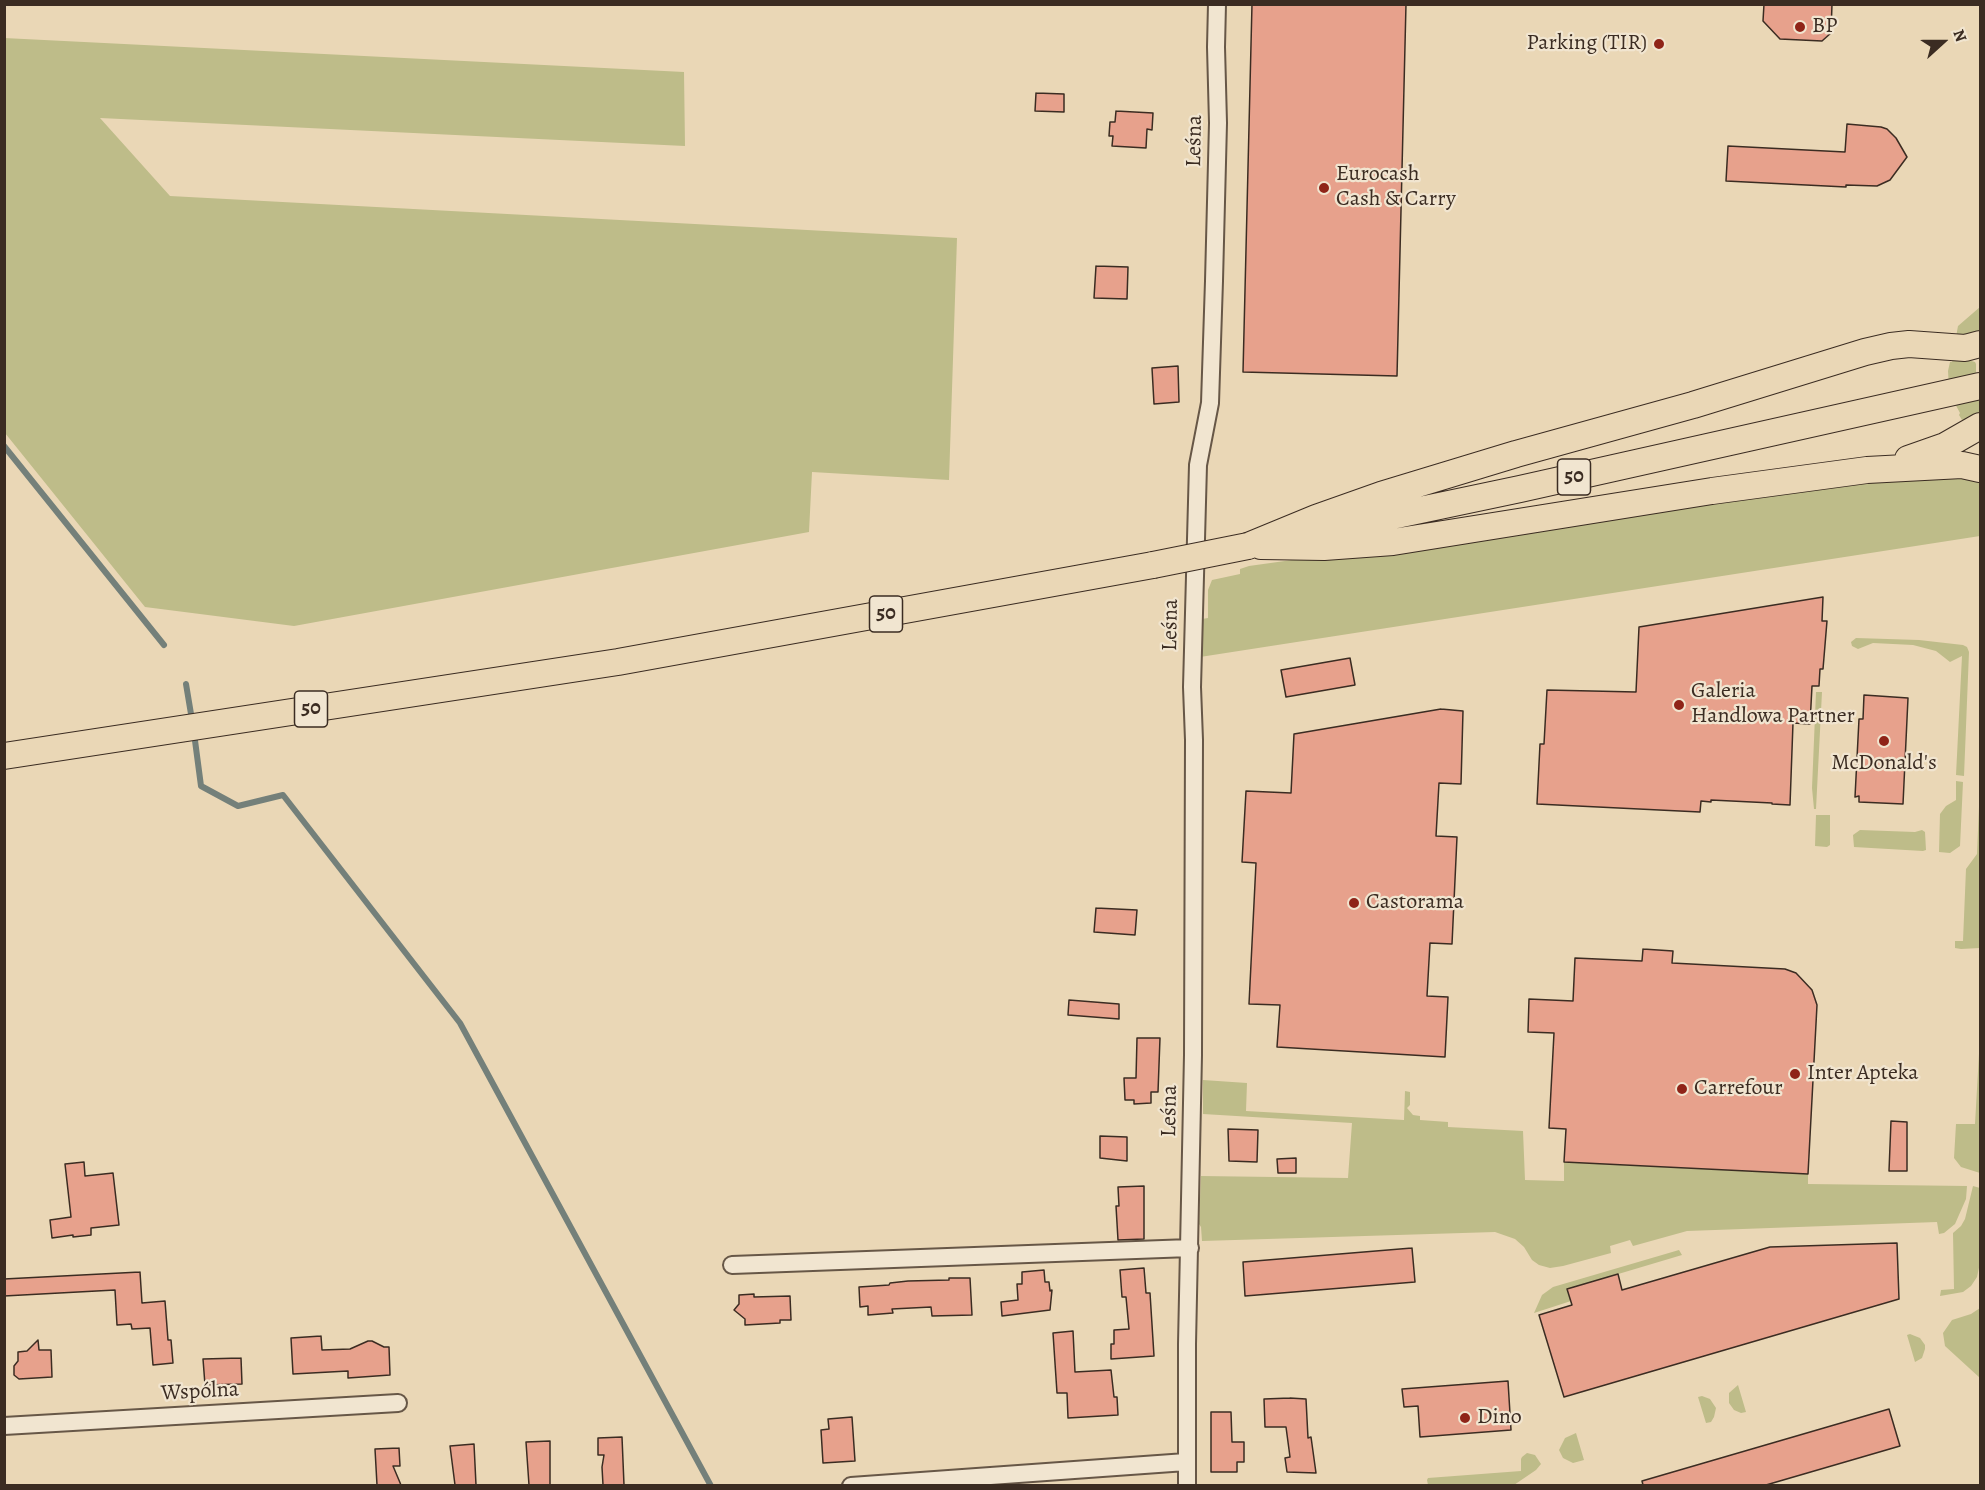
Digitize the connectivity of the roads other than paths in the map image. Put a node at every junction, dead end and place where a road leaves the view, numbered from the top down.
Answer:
1 (1217, 4) edge
2 (1980, 344) edge
3 (1980, 386) edge
4 (1980, 426) edge
5 (1980, 469) edge
6 (1867, 470) junction
7 (1248, 546) junction
8 (4, 756) edge
9 (1190, 1248) junction
10 (732, 1265) dead end
11 (398, 1403) dead end
12 (4, 1426) edge
13 (1186, 1462) junction
14 (851, 1485) edge
15 (1187, 1485) edge

1 - 9 street, Leśna
2 - 7 main road
3 - 7 main road, 50
4 - 6 main road
5 - 6 main road
6 - 7 main road
7 - 8 main road, 50, bridge
9 - 10 street
9 - 13 street, Leśna
11 - 12 street, Wspólna
13 - 14 street
13 - 15 street, Leśna

